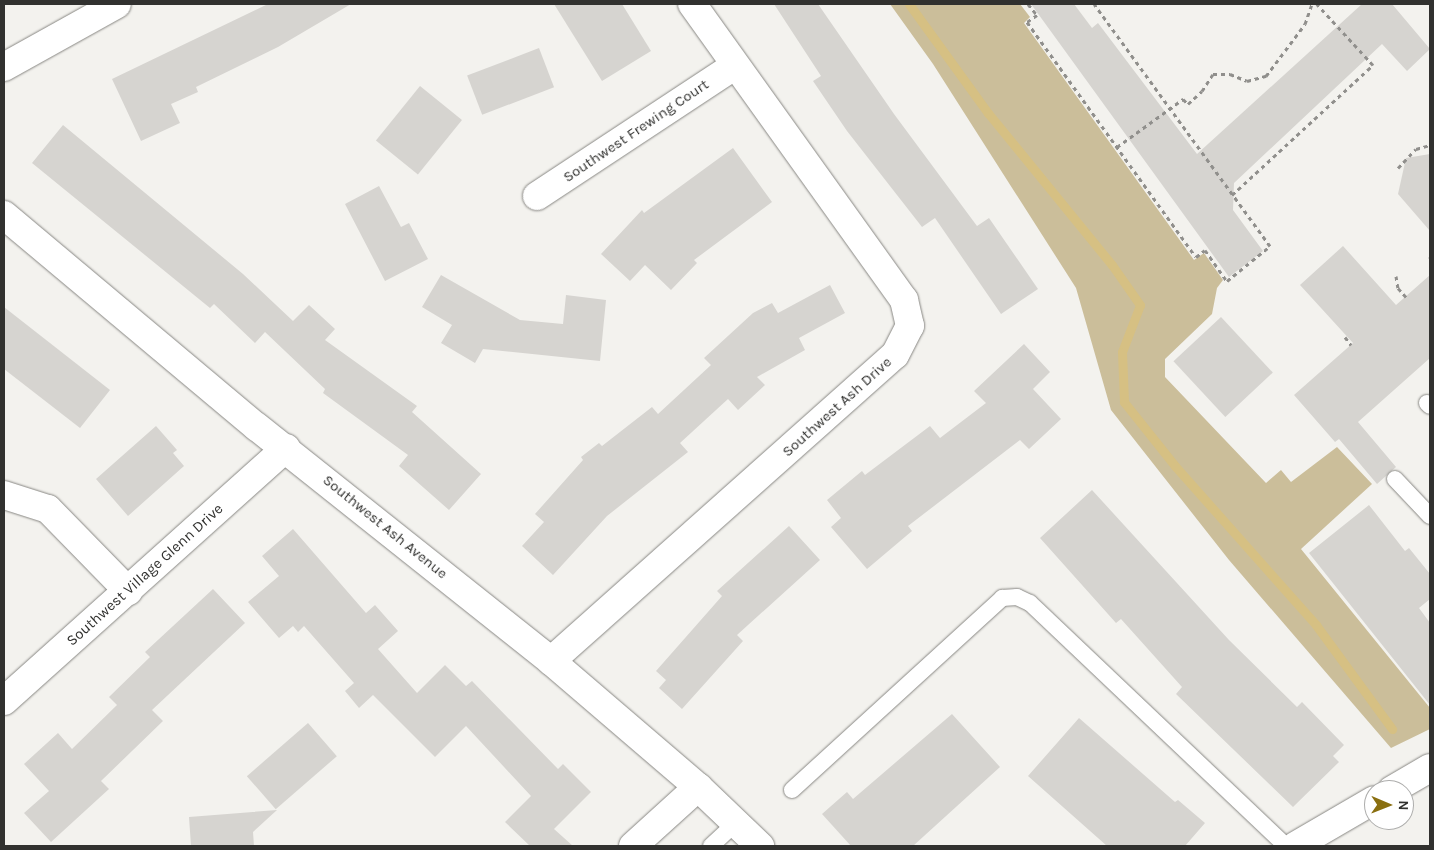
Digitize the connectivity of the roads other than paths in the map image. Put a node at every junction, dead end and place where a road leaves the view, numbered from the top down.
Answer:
1 (117, 4) edge
2 (692, 4) edge
3 (734, 66) junction
4 (4, 67) edge
5 (538, 196) dead end
6 (4, 215) edge
7 (286, 448) junction
8 (1395, 479) dead end
9 (4, 495) edge
10 (1430, 516) edge
11 (128, 591) junction
12 (552, 661) junction
13 (4, 701) edge
14 (1430, 768) edge
15 (1409, 780) edge
16 (698, 787) junction
17 (792, 790) dead end
18 (1364, 806) edge
19 (736, 823) junction
20 (633, 846) edge
21 (711, 846) edge
22 (760, 846) edge
23 (1286, 846) edge
24 (1294, 846) edge

1 - 4 street
2 - 3 street, Southwest Ash Drive
3 - 5 street, Southwest Frewing Court
3 - 12 street, Southwest Ash Drive
6 - 7 street, Southwest Ash Avenue
7 - 11 street, Southwest Village Glenn Drive
7 - 12 street, Southwest Ash Avenue
8 - 10 lane
9 - 11 street
11 - 13 street, Southwest Village Glenn Drive
12 - 16 street, Southwest Ash Avenue
14 - 15 street
16 - 19 street, Southwest Ash Avenue
16 - 20 street
17 - 23 lane
18 - 24 street
19 - 21 lane
19 - 22 street, Southwest Ash Avenue

